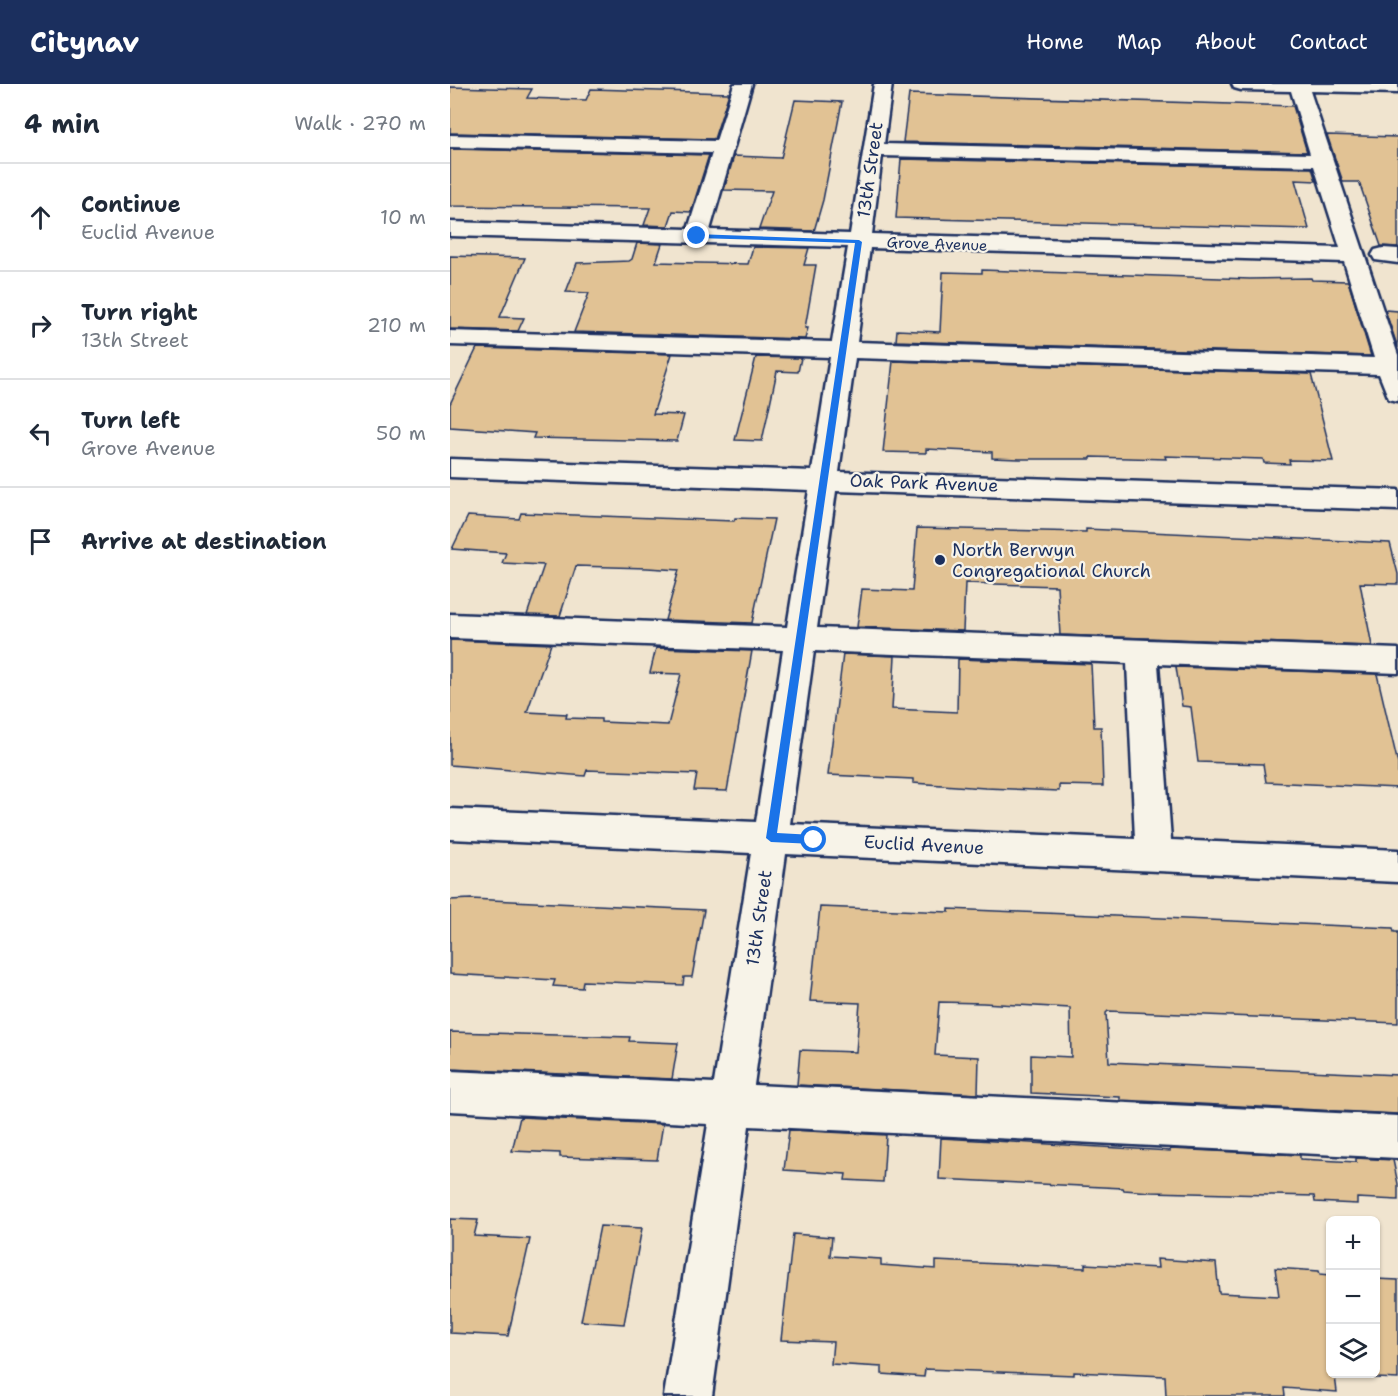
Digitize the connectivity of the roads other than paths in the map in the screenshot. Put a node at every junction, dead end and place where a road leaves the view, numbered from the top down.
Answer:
1 (743, 84) edge
2 (883, 84) edge
3 (1241, 84) edge
4 (1298, 85) edge
5 (1398, 87) edge
6 (450, 141) edge
7 (724, 147) junction
8 (873, 150) junction
9 (1322, 160) junction
10 (450, 229) edge
11 (697, 236) junction
12 (859, 242) junction
13 (1352, 255) junction
14 (450, 338) edge
15 (843, 350) junction
16 (1389, 366) junction
17 (1398, 393) edge
18 (450, 468) edge
19 (824, 480) junction
20 (1398, 500) edge
21 (450, 626) edge
22 (800, 638) junction
23 (1142, 652) junction
24 (1398, 661) edge
25 (450, 824) edge
26 (771, 838) junction
27 (1154, 856) junction
28 (1398, 866) edge
29 (450, 1091) edge
30 (731, 1105) junction
31 (1398, 1137) edge
32 (688, 1396) edge

1 - 7 street
2 - 8 street, 13th Street
3 - 4 street
4 - 5 street
4 - 9 street
6 - 7 street
7 - 11 street
8 - 9 street
8 - 12 street, 13th Street
9 - 13 street
10 - 11 street, Grove Avenue
11 - 12 street, Grove Avenue
12 - 13 street, Grove Avenue
12 - 15 street, 13th Street
13 - 16 street
14 - 15 street
15 - 16 street
15 - 19 street, 13th Street
16 - 17 street
18 - 19 street, Oak Park Avenue
19 - 20 street, Oak Park Avenue
19 - 22 street, 13th Street
21 - 22 street
22 - 23 street
22 - 26 street, 13th Street
23 - 24 street
23 - 27 street
25 - 26 street, Euclid Avenue
26 - 27 street, Euclid Avenue
26 - 30 street, 13th Street
27 - 28 street, Euclid Avenue
29 - 30 street
30 - 31 street
30 - 32 street, 13th Street

